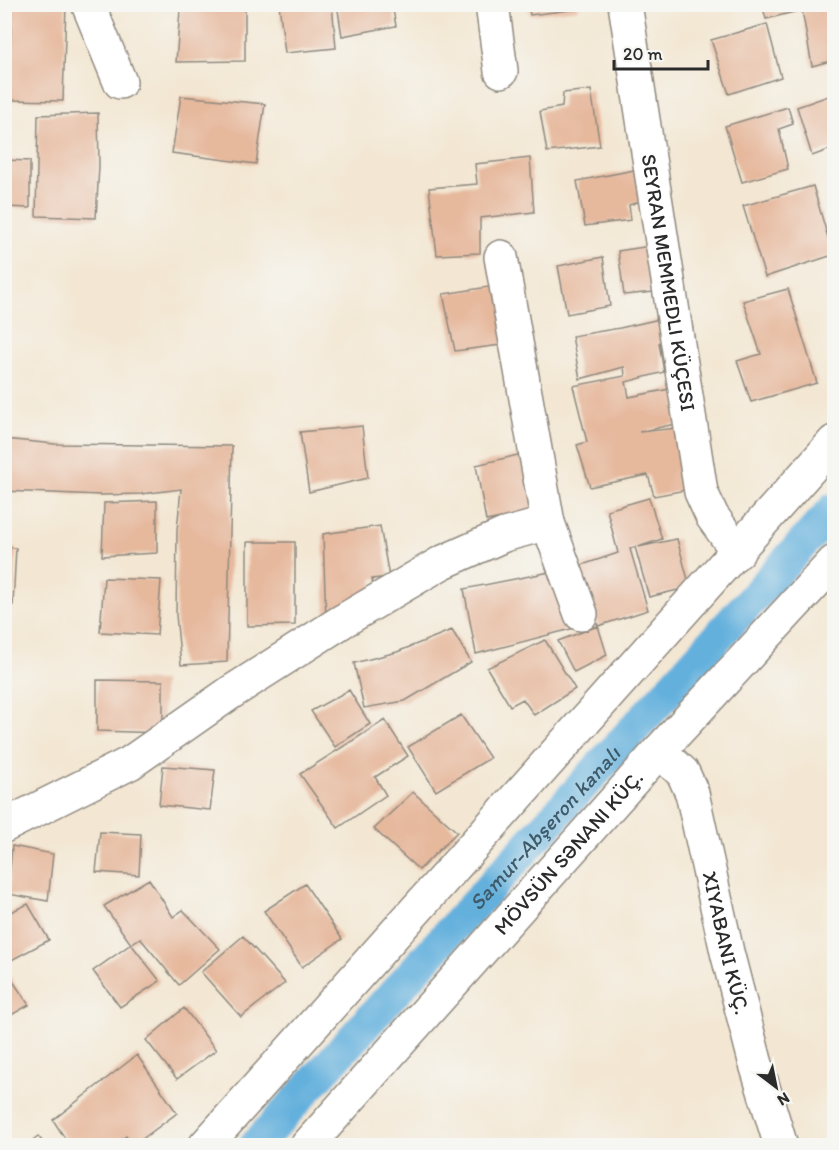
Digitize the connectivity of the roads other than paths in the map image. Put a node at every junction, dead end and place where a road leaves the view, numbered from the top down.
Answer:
1 (88, 4) edge
2 (492, 4) edge
3 (625, 4) edge
4 (501, 71) dead end
5 (120, 82) dead end
6 (501, 257) dead end
7 (834, 442) edge
8 (548, 523) junction
9 (738, 552) junction
10 (834, 562) edge
11 (581, 614) dead end
12 (659, 751) junction
13 (4, 826) edge
14 (206, 1146) edge
15 (307, 1146) edge
16 (781, 1146) edge

1 - 5 street
2 - 4 street
3 - 9 street, SEYRAN MEMMEDLI KÜÇESI
6 - 8 street
7 - 9 street
8 - 11 street
8 - 13 street
9 - 14 street
10 - 12 street, MÖVSÜN SƏNANI KÜÇ.
12 - 15 street, MÖVSÜN SƏNANI KÜÇ.
12 - 16 street, XIYABANI KÜÇ.

